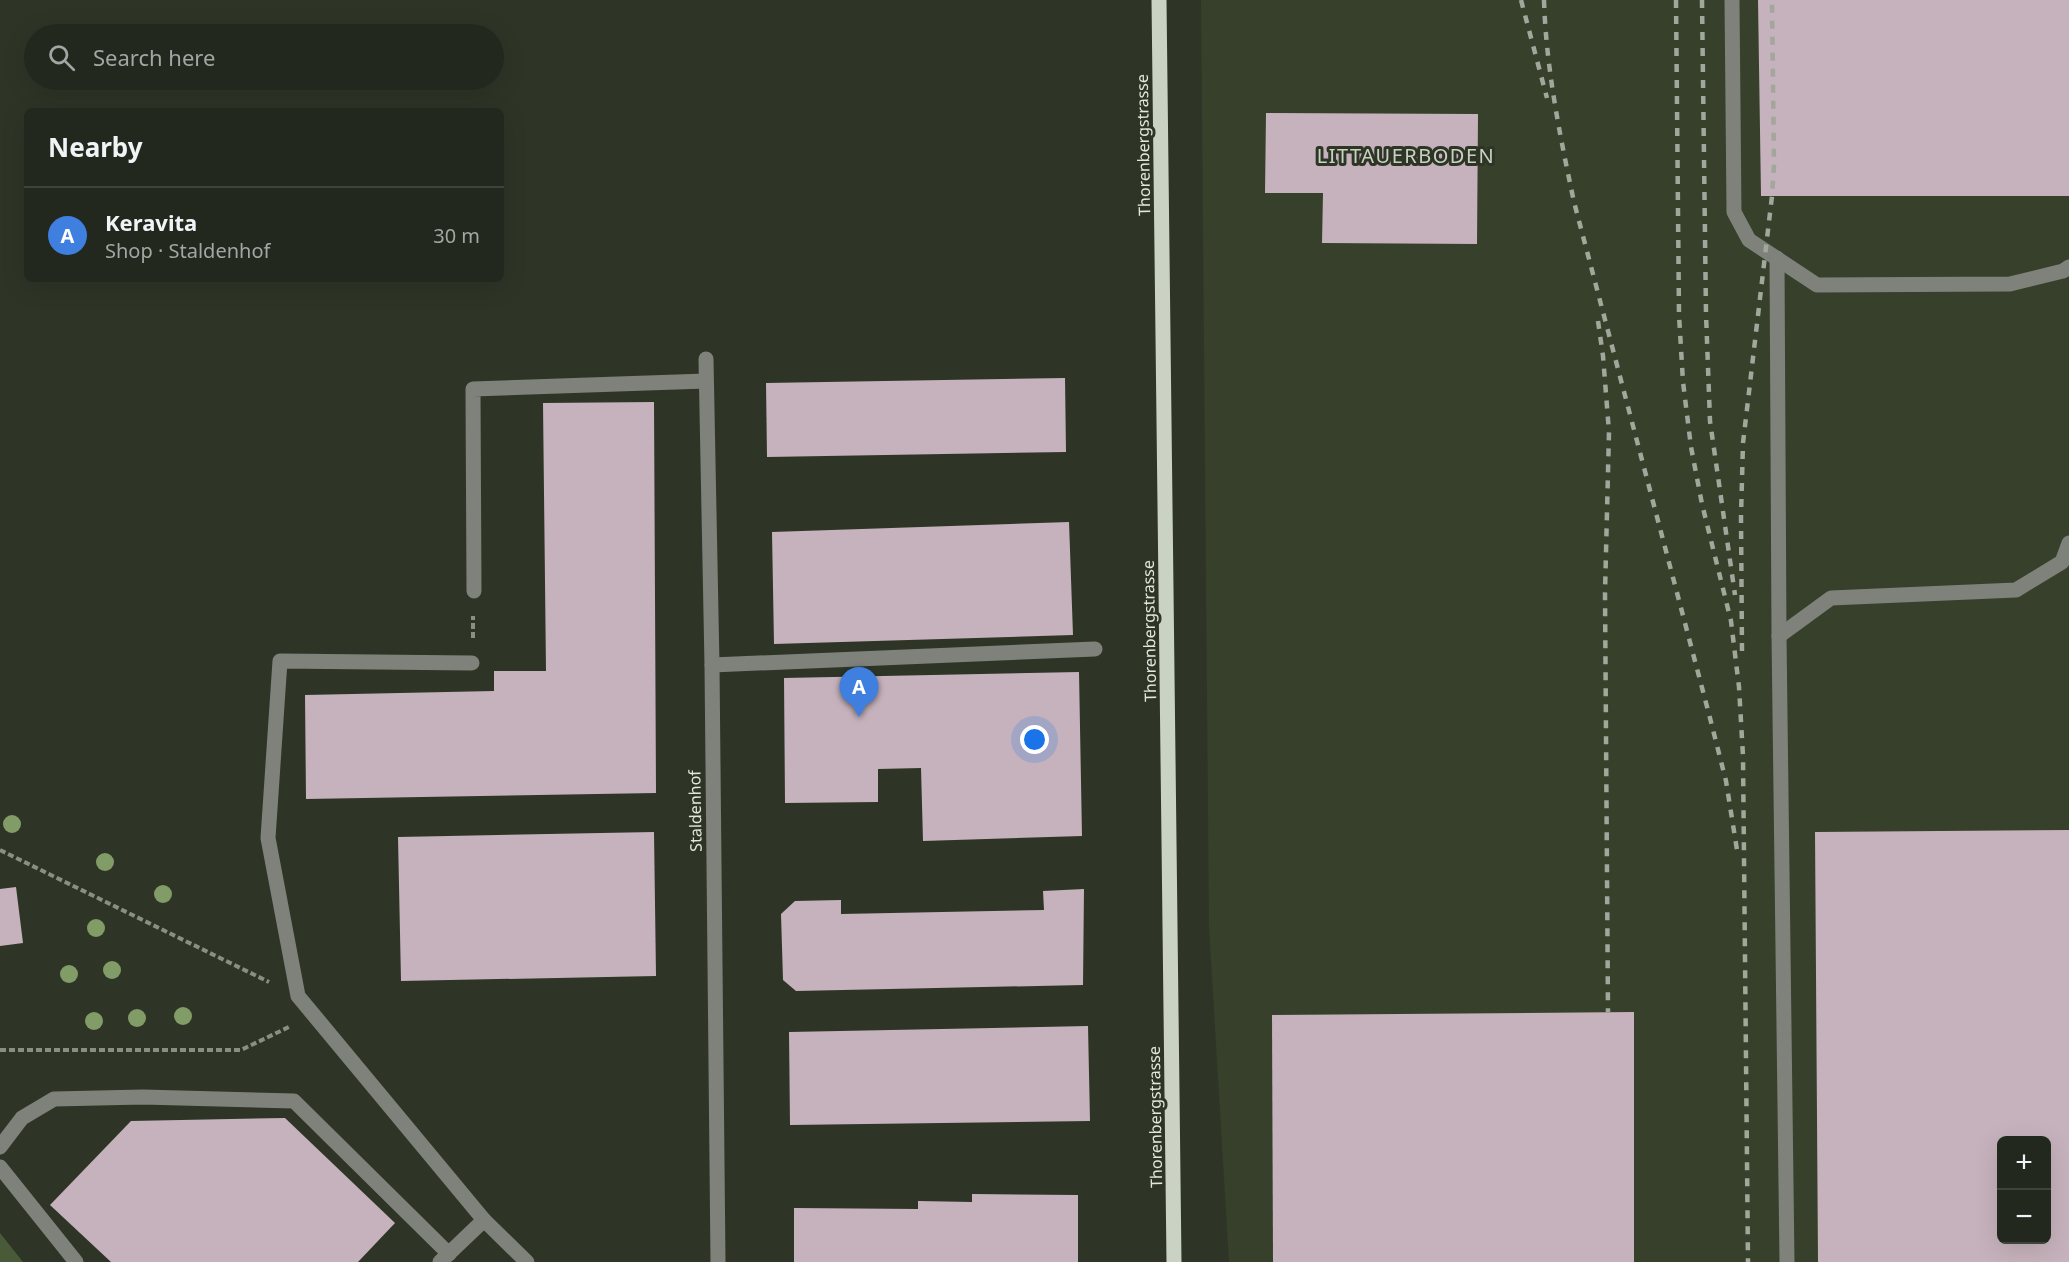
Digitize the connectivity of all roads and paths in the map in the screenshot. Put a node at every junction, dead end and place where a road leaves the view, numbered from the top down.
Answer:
1 (1159, 0) edge
2 (1732, 0) edge
3 (1777, 258) junction
4 (2069, 267) edge
5 (706, 359) dead end
6 (706, 381) junction
7 (2069, 543) edge
8 (474, 591) joint
9 (1779, 636) junction
10 (1095, 649) dead end
11 (472, 663) joint
12 (712, 665) junction
13 (0, 850) edge
14 (298, 996) junction
15 (314, 1015) junction
16 (0, 1050) edge
17 (0, 1146) edge
18 (0, 1167) edge
19 (484, 1220) junction
20 (444, 1258) edge
21 (519, 1259) edge
22 (76, 1262) edge
23 (718, 1262) edge
24 (1174, 1262) edge
25 (1787, 1262) edge

1 - 24 main road, Thorenbergstrasse
2 - 3 street
3 - 4 street
3 - 9 street
5 - 6 street, Staldenhof
6 - 8 street
6 - 12 street, Staldenhof
7 - 9 street
8 - 11 path
9 - 25 street
10 - 12 street
11 - 14 street
12 - 23 street, Staldenhof
13 - 14 path
14 - 15 street
15 - 16 path
15 - 19 street
17 - 20 street
18 - 22 street
19 - 20 street
19 - 21 street

